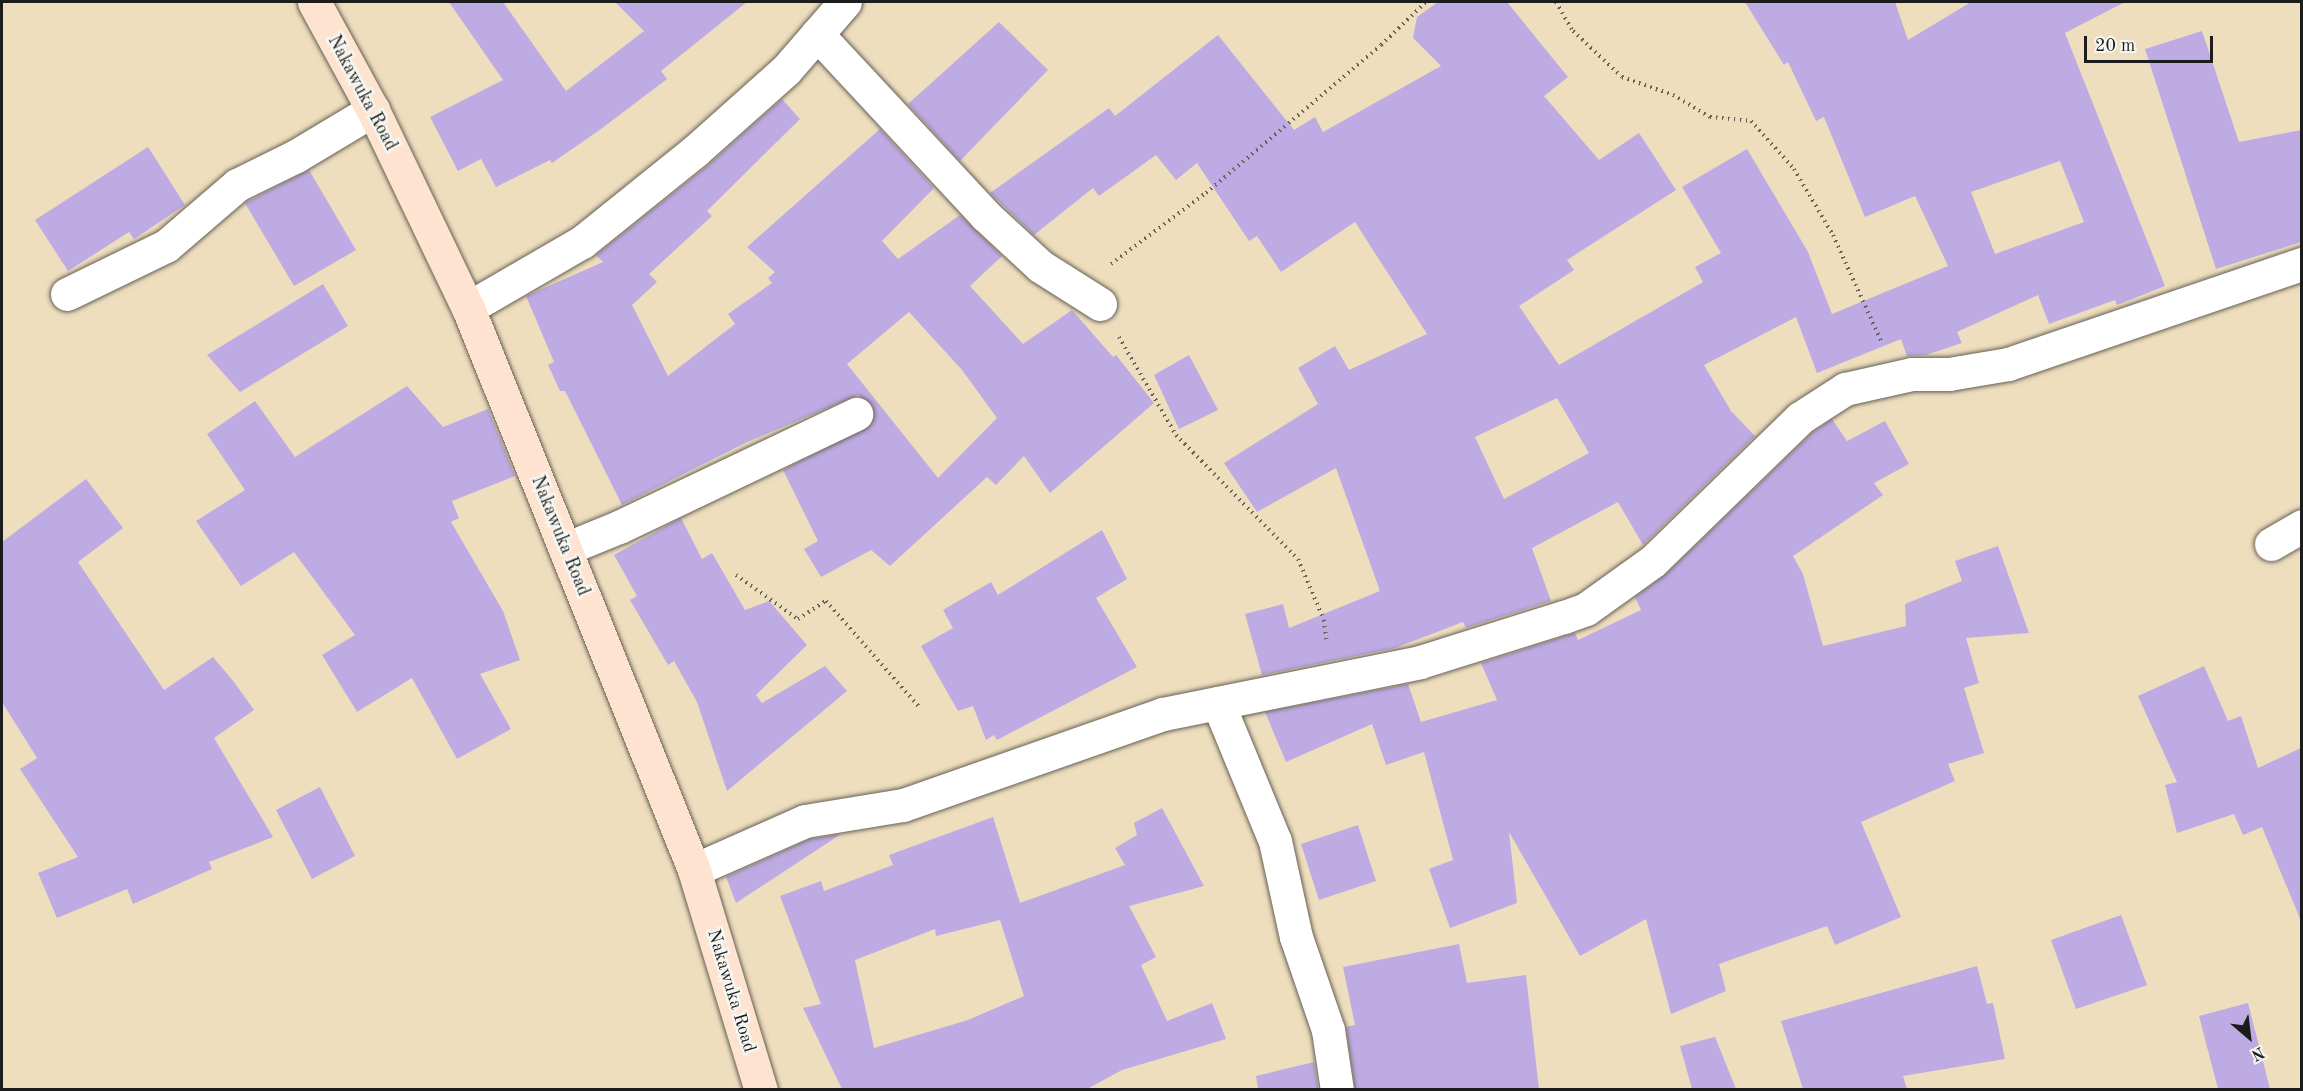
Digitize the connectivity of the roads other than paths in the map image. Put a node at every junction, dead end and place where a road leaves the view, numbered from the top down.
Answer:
1 (314, 2) edge
2 (845, 2) edge
3 (817, 34) junction
4 (373, 110) junction
5 (2301, 264) edge
6 (67, 294) dead end
7 (1100, 304) road end
8 (468, 308) junction
9 (856, 414) dead end
10 (2301, 526) edge
11 (2271, 544) dead end
12 (565, 549) junction
13 (1218, 703) junction
14 (694, 870) junction
15 (761, 1089) edge
16 (1337, 1089) edge

1 - 4 main road, Nakawuka Road
2 - 3 street
3 - 7 street
3 - 8 street
4 - 6 street
4 - 8 main road, Nakawuka Road
5 - 13 street
8 - 12 main road, Nakawuka Road
9 - 12 street
10 - 11 street
12 - 14 main road, Nakawuka Road
13 - 14 street
13 - 16 street
14 - 15 main road, Nakawuka Road

